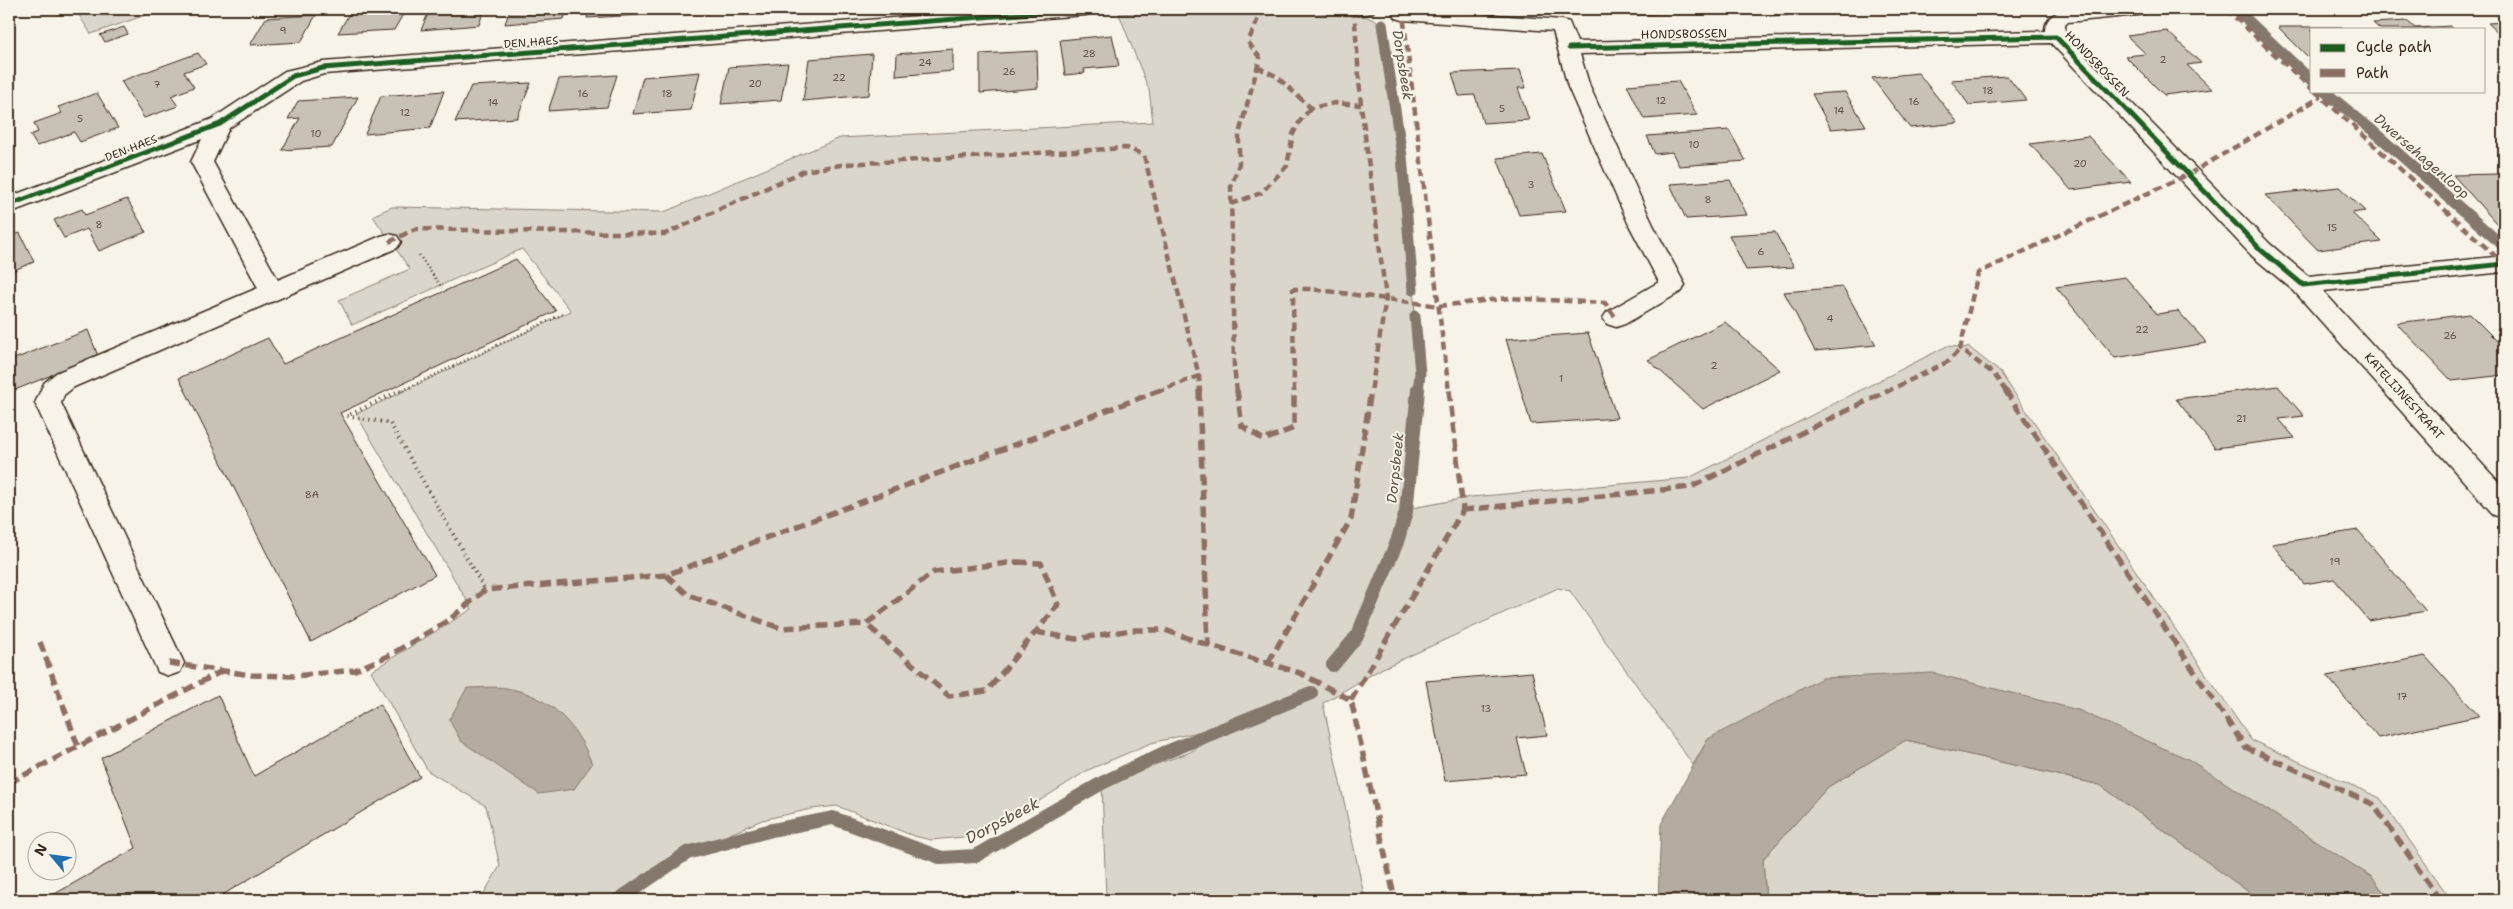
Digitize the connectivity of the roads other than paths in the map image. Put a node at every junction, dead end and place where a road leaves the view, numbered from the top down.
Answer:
1 (1085, 9) edge
2 (1358, 9) edge
3 (1365, 9) edge
4 (2138, 9) edge
5 (1404, 14) dead end
6 (2056, 37) junction
7 (1569, 48) junction
8 (220, 124) junction
9 (9, 205) edge
10 (389, 242) dead end
11 (2504, 264) edge
12 (2303, 285) junction
13 (272, 292) junction
14 (1616, 318) dead end
15 (2504, 507) edge
16 (169, 663) dead end

1 - 8 street, DEN HAES
2 - 3 street
4 - 6 street
5 - 7 street
6 - 7 street, HONDSBOSSEN
6 - 12 street, HONDSBOSSEN
7 - 14 street
8 - 9 street, DEN HAES
8 - 13 street
10 - 13 street
11 - 12 street
12 - 15 street, KATELIJNESTRAAT
13 - 16 street

